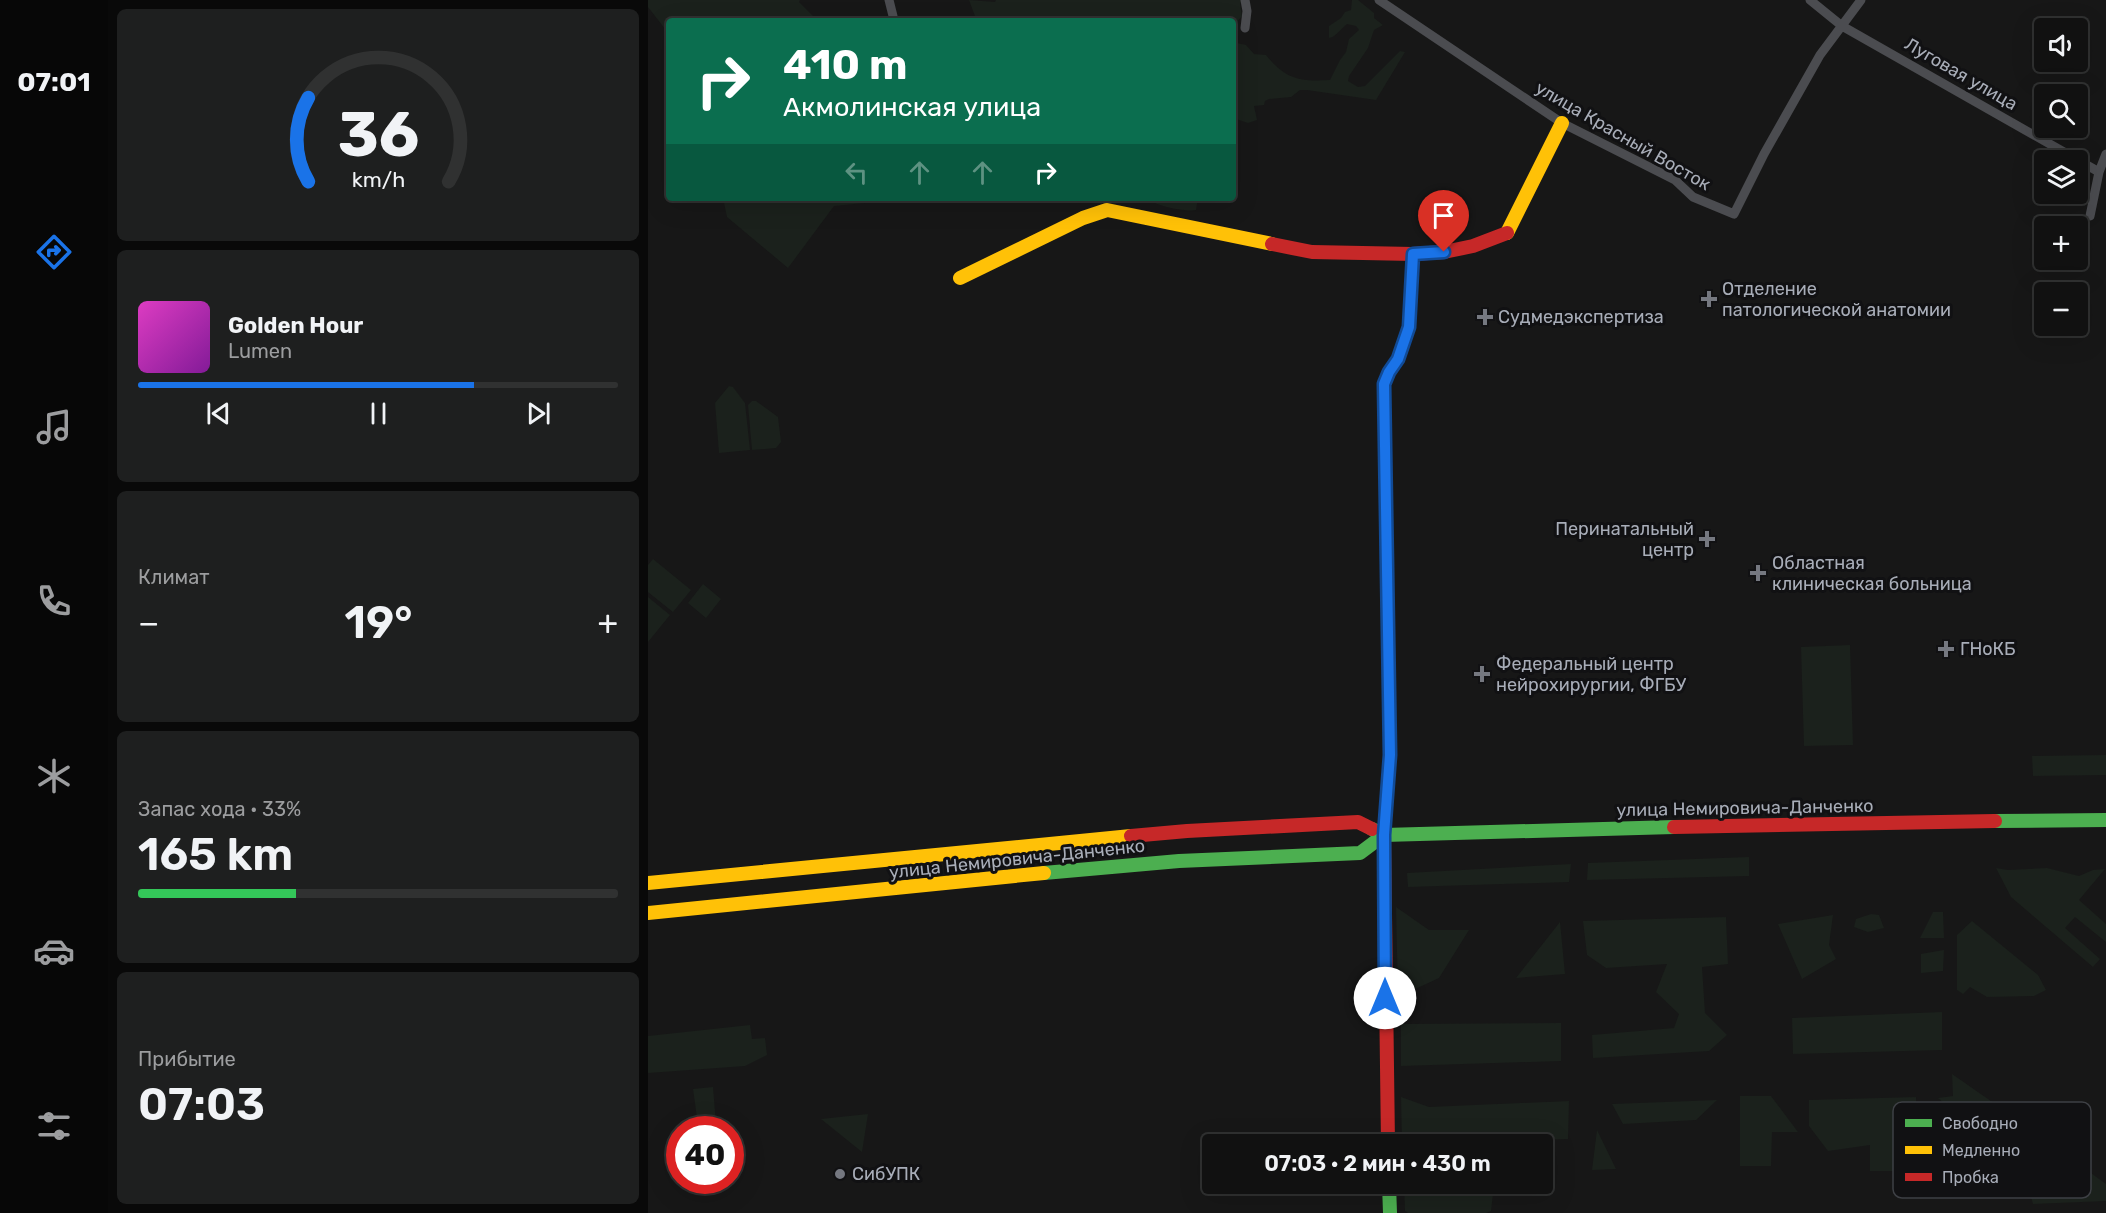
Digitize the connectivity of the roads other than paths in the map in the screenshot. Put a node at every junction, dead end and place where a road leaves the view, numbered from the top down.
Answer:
1 (889, 0) edge
2 (1245, 0) edge
3 (1379, 0) edge
4 (1810, 0) edge
5 (1861, 0) edge
6 (893, 16) dead end
7 (1842, 26) junction
8 (1245, 28) dead end
9 (1562, 123) junction
10 (2106, 154) edge
11 (2099, 172) junction
12 (2090, 216) dead end
13 (1413, 254) junction
14 (960, 278) dead end
15 (2106, 820) edge
16 (1384, 835) junction
17 (648, 883) edge
18 (648, 913) edge
19 (1388, 1134) edge
20 (1389, 1194) edge
21 (1390, 1213) edge

1 - 6 street
2 - 8 street
3 - 9 street, улица Красный Восток
4 - 7 street, Луговая улица
5 - 7 street
7 - 9 street, улица Красный Восток
7 - 11 street, Луговая улица
9 - 13 main road
10 - 11 street
11 - 12 street
13 - 14 main road
13 - 16 street
15 - 16 main road, улица Немировича-Данченко
16 - 17 main road, улица Немировича-Данченко
16 - 18 main road, улица Немировича-Данченко
16 - 19 main road
20 - 21 main road

